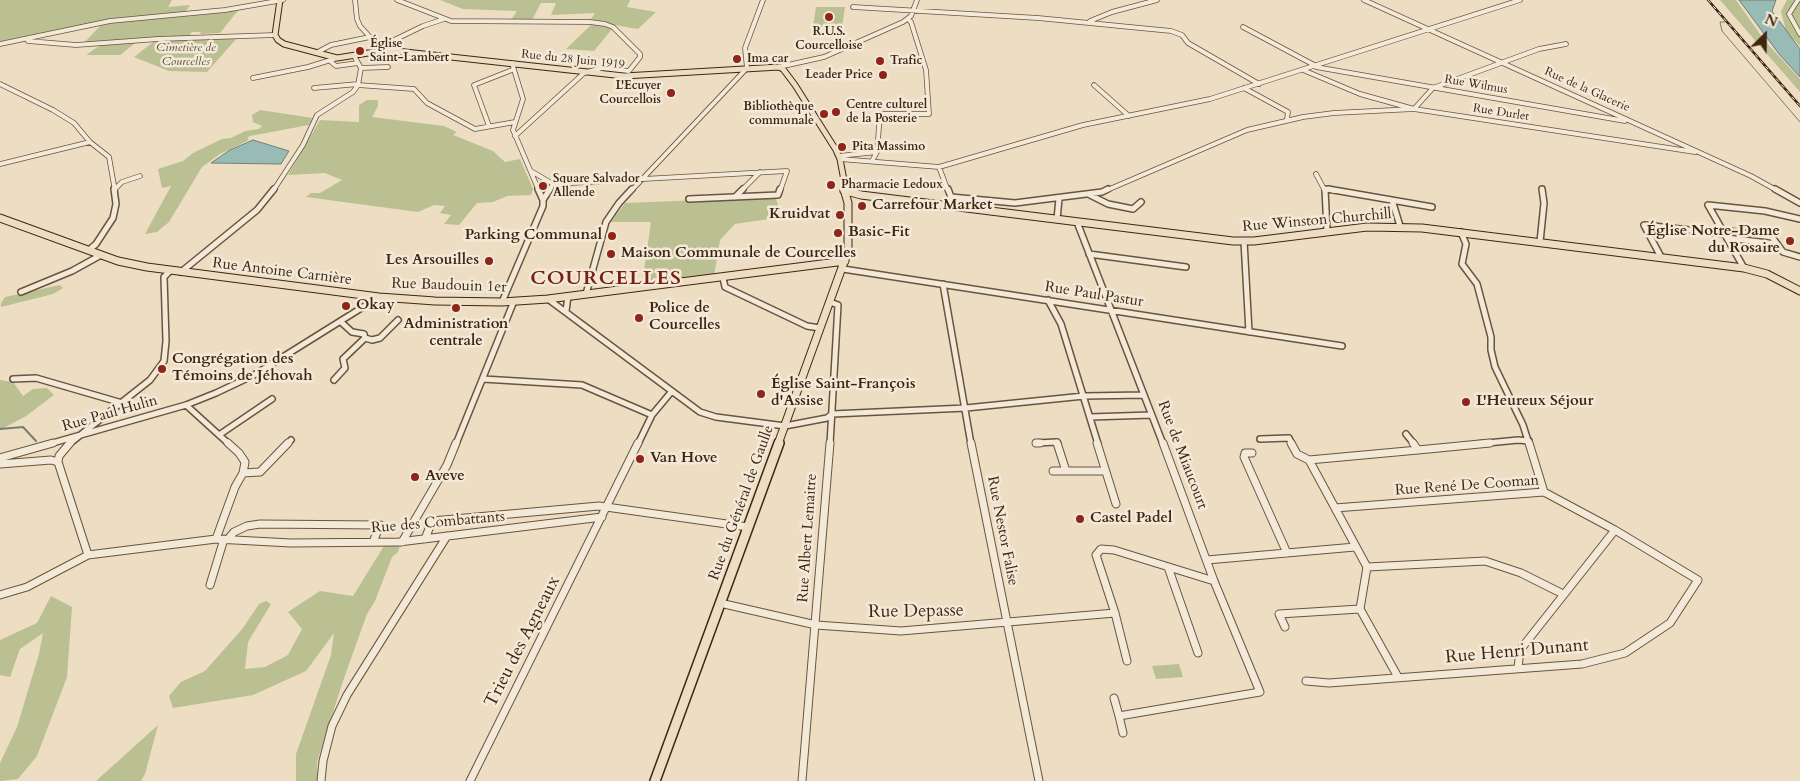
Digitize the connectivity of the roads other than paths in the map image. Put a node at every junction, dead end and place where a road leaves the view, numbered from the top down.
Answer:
1 (281, 0) edge
2 (355, 0) edge
3 (397, 0) edge
4 (763, 0) edge
5 (917, 0) edge
6 (1157, 0) edge
7 (1364, 0) edge
8 (1520, 0) edge
9 (1798, 0) edge
10 (853, 7) dead end
11 (913, 10) junction
12 (908, 18) junction
13 (444, 19) junction
14 (1086, 22) junction
15 (1243, 27) dead end
16 (1430, 30) junction
17 (1800, 34) edge
18 (275, 35) junction
19 (370, 37) junction
20 (21, 40) junction
21 (0, 44) edge
22 (386, 44) junction
23 (1566, 44) dead end
24 (398, 51) junction
25 (316, 52) junction
26 (354, 56) junction
27 (337, 58) junction
28 (330, 61) junction
29 (376, 62) dead end
30 (1502, 62) junction
31 (512, 63) junction
32 (361, 66) junction
33 (1315, 66) junction
34 (388, 67) dead end
35 (779, 67) junction
36 (747, 68) junction
37 (512, 70) junction
38 (1303, 70) junction
39 (587, 72) junction
40 (253, 78) dead end
41 (0, 84) edge
42 (358, 84) junction
43 (1094, 84) dead end
44 (1259, 84) junction
45 (314, 88) dead end
46 (1244, 88) junction
47 (1433, 88) junction
48 (1414, 109) junction
49 (1288, 112) junction
50 (1129, 116) junction
51 (1303, 117) junction
52 (1287, 119) junction
53 (515, 122) junction
54 (1634, 122) junction
55 (489, 126) junction
56 (516, 136) junction
57 (90, 142) junction
58 (877, 152) junction
59 (1702, 154) junction
60 (839, 157) junction
61 (872, 161) junction
62 (0, 164) edge
63 (939, 168) junction
64 (530, 171) junction
65 (760, 172) junction
66 (1316, 174) dead end
67 (140, 176) dead end
68 (643, 178) junction
69 (553, 184) junction
70 (1542, 188) dead end
71 (1325, 189) junction
72 (114, 190) junction
73 (1090, 195) junction
74 (850, 196) junction
75 (735, 197) junction
76 (951, 197) junction
77 (689, 199) dead end
78 (1059, 199) junction
79 (543, 200) junction
80 (1392, 200) junction
81 (1142, 202) dead end
82 (1800, 203) edge
83 (947, 206) junction
84 (1432, 207) dead end
85 (0, 218) edge
86 (1056, 219) junction
87 (1800, 219) edge
88 (1077, 222) junction
89 (1400, 226) junction
90 (1327, 231) junction
91 (1461, 232) junction
92 (1725, 234) junction
93 (1244, 241) junction
94 (1540, 242) junction
95 (1778, 244) junction
96 (89, 250) junction
97 (1089, 254) junction
98 (101, 255) junction
99 (1661, 257) junction
100 (1800, 257) edge
101 (844, 265) junction
102 (1186, 267) dead end
103 (1744, 268) junction
104 (170, 271) junction
105 (181, 272) junction
106 (723, 278) junction
107 (943, 284) junction
108 (1800, 291) edge
109 (21, 292) dead end
110 (586, 294) junction
111 (568, 296) junction
112 (379, 297) junction
113 (548, 299) junction
114 (1048, 300) junction
115 (514, 301) junction
116 (502, 302) junction
117 (830, 302) junction
118 (1111, 310) junction
119 (566, 311) junction
120 (398, 320) dead end
121 (340, 322) junction
122 (820, 328) junction
123 (1249, 332) junction
124 (365, 338) junction
125 (1342, 346) dead end
126 (13, 379) dead end
127 (483, 379) junction
128 (334, 380) dead end
129 (672, 391) junction
130 (1144, 395) junction
131 (1084, 396) junction
132 (272, 399) dead end
133 (122, 402) junction
134 (186, 405) junction
135 (966, 408) junction
136 (832, 414) junction
137 (652, 415) junction
138 (1151, 415) junction
139 (1090, 417) junction
140 (785, 426) junction
141 (1406, 434) dead end
142 (80, 435) junction
143 (219, 435) junction
144 (1260, 439) dead end
145 (290, 440) dead end
146 (1529, 441) junction
147 (1036, 443) dead end
148 (1418, 450) junction
149 (1252, 453) dead end
150 (0, 458) edge
151 (1309, 460) junction
152 (58, 462) junction
153 (0, 464) edge
154 (1053, 471) dead end
155 (1066, 471) junction
156 (1105, 471) junction
157 (243, 473) junction
158 (1544, 492) junction
159 (1116, 504) dead end
160 (607, 507) junction
161 (1335, 508) junction
162 (602, 517) junction
163 (748, 527) junction
164 (1615, 530) junction
165 (447, 536) junction
166 (216, 539) junction
167 (226, 539) junction
168 (425, 539) junction
169 (373, 542) junction
170 (402, 542) junction
171 (1355, 547) junction
172 (1287, 553) junction
173 (88, 555) junction
174 (1207, 560) junction
175 (1168, 567) junction
176 (1367, 567) junction
177 (1698, 580) joint
178 (1214, 581) junction
179 (210, 585) dead end
180 (1563, 594) junction
181 (0, 595) edge
182 (720, 602) junction
183 (1360, 608) junction
184 (1115, 613) junction
185 (1006, 623) junction
186 (816, 625) junction
187 (1285, 627) dead end
188 (1198, 653) dead end
189 (1127, 661) dead end
190 (1518, 668) junction
191 (1398, 677) junction
192 (1306, 681) dead end
193 (1114, 698) dead end
194 (1119, 716) junction
195 (1123, 734) dead end
196 (321, 781) edge
197 (470, 781) edge
198 (654, 781) edge
199 (802, 781) edge
200 (1039, 781) edge

1 - 18 main road
1 - 20 street
2 - 19 street
3 - 13 street
4 - 36 street
5 - 11 street
6 - 14 street
7 - 16 street, Rue de la Glacerie
8 - 16 street
9 - 17 street
10 - 11 street
11 - 12 street
11 - 14 street
12 - 35 street
12 - 58 street
13 - 22 street
13 - 39 street
14 - 44 street
15 - 33 street
16 - 30 street, Rue de la Glacerie
16 - 33 street
18 - 20 street
18 - 25 main road
19 - 22 street
19 - 25 street
20 - 21 street
22 - 24 street
23 - 30 street
24 - 26 main road, Rue du 28 Juin 1919
24 - 31 main road, Rue du 28 Juin 1919
25 - 27 main road
26 - 27 main road, Rue du 28 Juin 1919
26 - 32 street
27 - 28 street
28 - 32 street
28 - 40 street
29 - 32 street
30 - 47 street
30 - 54 street, Rue de la Glacerie
31 - 37 street
31 - 39 main road, Rue du 28 Juin 1919
32 - 34 street
32 - 42 street
33 - 38 street
33 - 47 street, Rue Wilmus
35 - 36 main road, Rue du 28 Juin 1919
35 - 60 main road
36 - 39 main road, Rue du 28 Juin 1919
36 - 68 street
37 - 53 street
37 - 55 street
38 - 44 street
38 - 48 street, Rue Durlet
39 - 56 street
41 - 57 street
42 - 45 street
42 - 55 street
42 - 105 street
43 - 50 street
44 - 46 street
46 - 49 street
46 - 50 street
47 - 48 street
47 - 54 street, Rue Wilmus
48 - 51 street
48 - 59 street, Rue Durlet
49 - 51 street
49 - 52 street
50 - 63 street
51 - 52 street
52 - 73 street
53 - 55 street
53 - 56 street
54 - 59 street, Rue de la Glacerie
56 - 64 street
57 - 62 street
57 - 72 street
58 - 60 street
58 - 61 street
59 - 82 street, Rue de la Glacerie
60 - 61 street
60 - 74 main road, Rue du Général de Gaulle
61 - 63 street
63 - 76 street
64 - 69 street
64 - 79 street
65 - 68 street
65 - 75 street
65 - 75 street
66 - 71 street
67 - 72 street
68 - 69 street
68 - 110 street
69 - 79 street
70 - 94 street
71 - 80 street
71 - 90 street
72 - 96 street
73 - 78 street
73 - 81 street
74 - 83 main road, Rue Winston Churchill
74 - 101 main road, Rue du Général de Gaulle
75 - 77 street
76 - 78 street
76 - 83 street
78 - 86 street
79 - 116 street
80 - 84 street
80 - 89 street
83 - 86 main road, Rue Winston Churchill
85 - 96 main road, Rue Antoine Carnière
86 - 88 main road, Rue Winston Churchill
87 - 92 street
88 - 93 main road, Rue Winston Churchill
88 - 97 street, Rue de Miaucourt
89 - 90 main road, Rue Winston Churchill
89 - 91 main road, Rue Winston Churchill
90 - 93 main road, Rue Winston Churchill
91 - 94 main road, Rue Winston Churchill
91 - 146 street
92 - 95 street
92 - 95 street
92 - 99 street
92 - 103 street
93 - 123 street
94 - 99 main road, Rue Winston Churchill
95 - 100 street
96 - 98 main road, Rue Antoine Carnière
97 - 102 street
97 - 118 street, Rue de Miaucourt
98 - 104 main road, Rue Antoine Carnière
98 - 109 street
99 - 103 main road, Rue Winston Churchill
101 - 106 main road, Rue Baudouin 1er
101 - 107 street, Rue Paul Pastur
101 - 117 main road, Rue du Général de Gaulle
103 - 108 main road, Rue Winston Churchill
104 - 105 main road, Rue Antoine Carnière
104 - 133 street
105 - 112 main road, Rue Antoine Carnière
106 - 110 main road, Rue Baudouin 1er
106 - 122 street
107 - 114 street, Rue Paul Pastur
107 - 135 street, Rue Nestor Falise
110 - 111 main road, Rue Baudouin 1er
111 - 113 main road, Rue Baudouin 1er
111 - 119 street
112 - 116 main road, Rue Baudouin 1er
112 - 121 street, Rue Paul Hulin
113 - 115 main road, Rue Baudouin 1er
113 - 119 street
114 - 118 street, Rue Paul Pastur
114 - 131 street
115 - 116 main road, Rue Baudouin 1er
115 - 127 street
117 - 122 main road, Rue du Général de Gaulle
117 - 136 street, Rue Albert Lemaitre
118 - 123 street, Rue Paul Pastur
118 - 130 street, Rue de Miaucourt
119 - 129 street
120 - 124 street
121 - 124 street
121 - 134 street, Rue Paul Hulin
122 - 140 main road, Rue du Général de Gaulle
123 - 125 street, Rue Paul Pastur
124 - 128 street
126 - 133 street
127 - 137 street
127 - 170 street
129 - 137 street, Trieu des Agneaux
129 - 140 street
130 - 131 street
130 - 138 street, Rue de Miaucourt
131 - 135 street
131 - 139 street
132 - 143 street
133 - 142 street
134 - 142 street, Rue Paul Hulin
134 - 143 street
135 - 136 street
135 - 185 street, Rue Nestor Falise
136 - 140 street
136 - 186 street, Rue Albert Lemaitre
137 - 160 street, Trieu des Agneaux
138 - 139 street
138 - 174 street, Rue de Miaucourt
139 - 156 street
140 - 163 main road, Rue du Général de Gaulle
141 - 148 street
142 - 150 street, Rue Paul Hulin
142 - 152 street
143 - 157 street
144 - 151 street
145 - 157 street
146 - 148 street
146 - 158 street
147 - 155 street
148 - 151 street
149 - 172 street
151 - 161 street
152 - 153 street
152 - 173 street
154 - 155 street
155 - 156 street
156 - 159 street
157 - 166 street
158 - 161 street, Rue René De Cooman
158 - 164 street, Rue René De Cooman
160 - 162 street, Trieu des Agneaux
160 - 163 street
160 - 168 street
161 - 171 street
162 - 165 street, Rue des Combattants
162 - 197 street, Trieu des Agneaux
163 - 182 main road, Rue du Général de Gaulle
164 - 177 street, Rue René De Cooman
164 - 180 street
165 - 168 street, Rue des Combattants
165 - 196 street
166 - 167 street, Rue des Combattants
166 - 173 street
167 - 169 street, Rue des Combattants
167 - 169 street
167 - 179 street
168 - 170 street, Rue des Combattants
169 - 170 street, Rue des Combattants
171 - 172 street
171 - 176 street
172 - 174 street
173 - 181 street
174 - 178 street, Rue de Miaucourt
175 - 178 street
175 - 184 street
175 - 188 street
176 - 180 street
176 - 183 street
177 - 190 street, Rue Henri Dunant
178 - 194 street, Rue de Miaucourt
180 - 190 street
182 - 186 street, Rue Depasse
182 - 198 main road, Rue du Général de Gaulle
183 - 187 street
183 - 191 street
184 - 185 street, Rue Depasse
184 - 189 street
185 - 186 street, Rue Depasse
185 - 200 street, Rue Nestor Falise
186 - 199 street, Rue Albert Lemaitre
190 - 191 street, Rue Henri Dunant
191 - 192 street, Rue Henri Dunant
193 - 194 street
194 - 195 street

